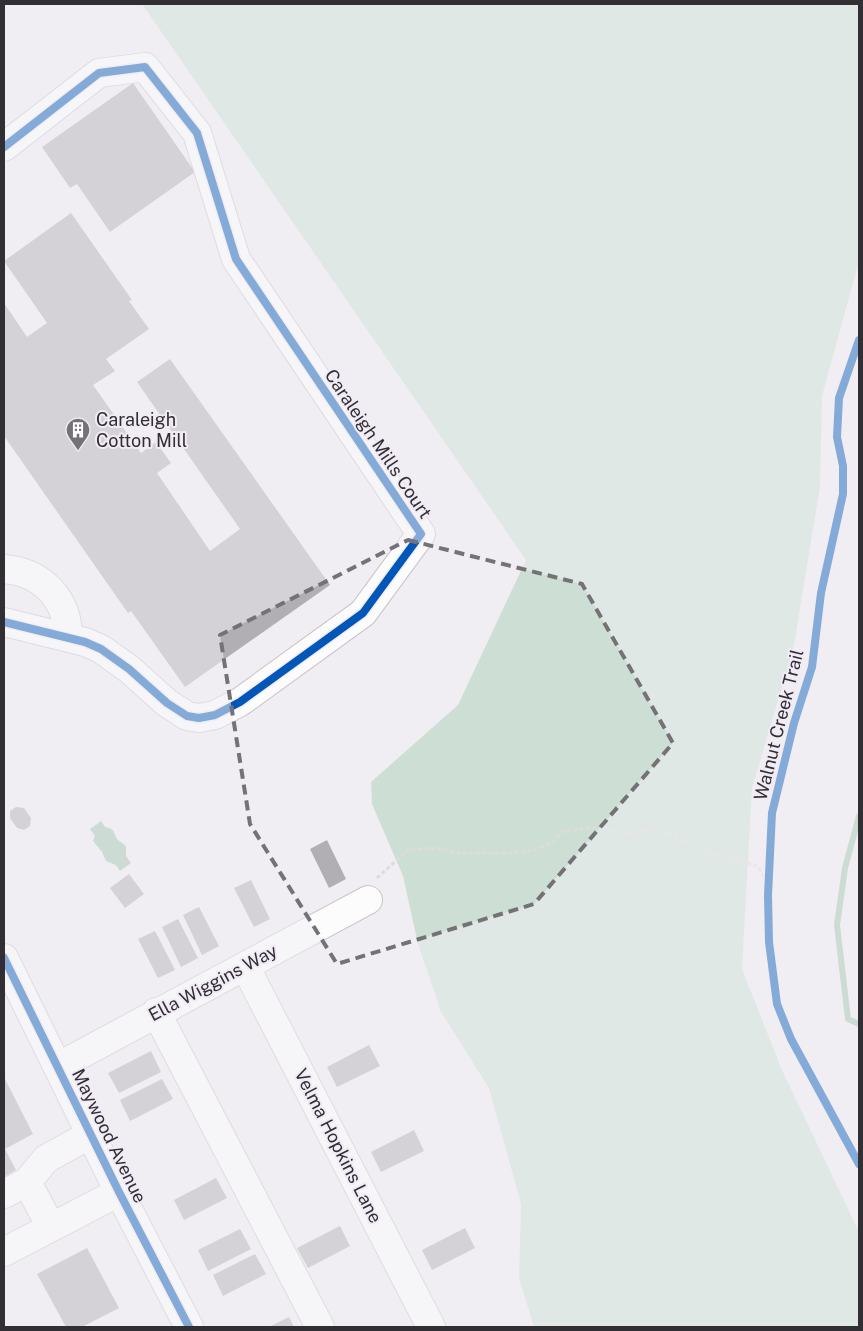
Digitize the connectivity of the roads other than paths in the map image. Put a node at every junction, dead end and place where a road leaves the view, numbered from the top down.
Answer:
1 (4, 147) edge
2 (4, 569) edge
3 (4, 622) edge
4 (68, 637) junction
5 (369, 892) road end
6 (4, 958) edge
7 (245, 966) junction
8 (156, 1012) junction
9 (59, 1066) junction
10 (91, 1134) junction
11 (15, 1188) edge
12 (119, 1192) junction
13 (51, 1228) junction
14 (4, 1252) edge
15 (189, 1327) edge
16 (320, 1327) edge
17 (431, 1327) edge

1 - 4 street, Caraleigh Mills Court
2 - 4 street
3 - 4 street, Caraleigh Mills Court
5 - 7 street, Ella Wiggins Way
6 - 9 street, Maywood Avenue
7 - 8 street, Ella Wiggins Way
7 - 17 street, Velma Hopkins Lane
8 - 9 street, Ella Wiggins Way
8 - 16 street
9 - 10 street, Maywood Avenue
10 - 11 street
10 - 12 street, Maywood Avenue
11 - 13 street
12 - 13 street
12 - 15 street, Maywood Avenue
13 - 14 street

